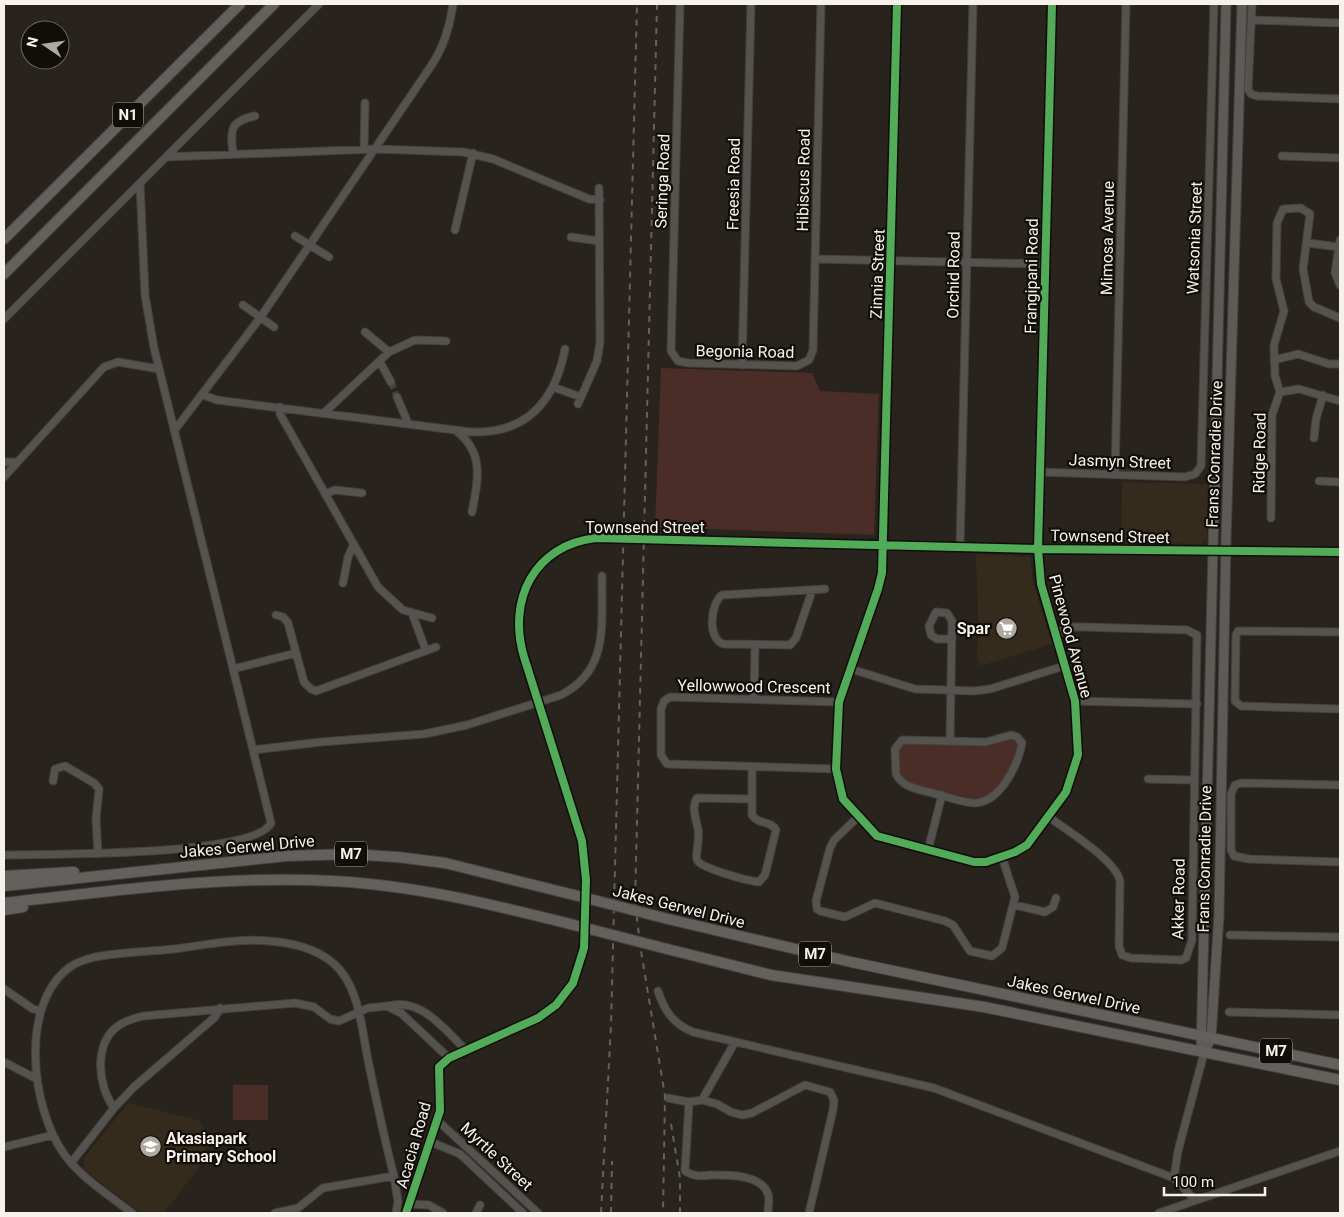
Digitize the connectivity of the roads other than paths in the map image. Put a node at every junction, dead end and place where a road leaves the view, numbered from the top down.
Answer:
1 (240, 4) edge
2 (274, 4) edge
3 (319, 4) edge
4 (453, 4) edge
5 (680, 4) edge
6 (751, 4) edge
7 (821, 4) edge
8 (898, 4) edge
9 (973, 4) edge
10 (1052, 4) edge
11 (1126, 4) edge
12 (1214, 4) edge
13 (1226, 4) edge
14 (1242, 4) edge
15 (1252, 4) edge
16 (1252, 20) junction
17 (1340, 23) edge
18 (1340, 99) edge
19 (366, 103) dead end
20 (255, 116) dead end
21 (375, 148) junction
22 (364, 149) junction
23 (233, 153) junction
24 (472, 153) junction
25 (1282, 156) dead end
26 (166, 157) junction
27 (1340, 158) edge
28 (140, 183) junction
29 (599, 188) dead end
30 (600, 200) junction
31 (455, 230) dead end
32 (295, 236) dead end
33 (571, 237) dead end
34 (4, 239) edge
35 (599, 241) junction
36 (1308, 243) junction
37 (1340, 244) edge
38 (310, 245) junction
39 (329, 257) dead end
40 (815, 259) junction
41 (891, 260) junction
42 (967, 262) junction
43 (1045, 264) junction
44 (4, 274) edge
45 (1340, 285) edge
46 (243, 305) dead end
47 (260, 318) junction
48 (1340, 318) edge
49 (4, 319) edge
50 (274, 327) dead end
51 (365, 332) dead end
52 (446, 341) dead end
53 (565, 349) dead end
54 (389, 352) junction
55 (811, 357) joint
56 (674, 358) joint
57 (1274, 360) junction
58 (380, 362) junction
59 (1340, 364) edge
60 (742, 365) junction
61 (159, 369) junction
62 (391, 382) tunnel mouth
63 (553, 387) junction
64 (1280, 392) junction
65 (203, 395) junction
66 (1323, 395) junction
67 (397, 397) tunnel mouth
68 (1340, 401) edge
69 (280, 407) junction
70 (324, 413) junction
71 (408, 423) junction
72 (455, 429) junction
73 (174, 431) junction
74 (1314, 438) dead end
75 (4, 462) edge
76 (17, 462) junction
77 (1040, 472) junction
78 (1199, 472) joint
79 (1115, 474) junction
80 (4, 477) edge
81 (1319, 481) dead end
82 (1340, 482) edge
83 (362, 493) dead end
84 (325, 494) junction
85 (472, 512) dead end
86 (1271, 518) dead end
87 (882, 545) junction
88 (353, 546) junction
89 (960, 546) junction
90 (1038, 549) junction
91 (1213, 551) junction
92 (1226, 551) junction
93 (1340, 552) edge
94 (602, 576) dead end
95 (344, 583) dead end
96 (825, 589) dead end
97 (812, 591) junction
98 (412, 613) junction
99 (276, 615) dead end
100 (432, 618) dead end
101 (1340, 632) edge
102 (1055, 634) junction
103 (952, 639) junction
104 (755, 645) junction
105 (436, 648) dead end
106 (426, 651) junction
107 (296, 652) junction
108 (1064, 666) junction
109 (851, 669) junction
110 (233, 670) junction
111 (951, 690) junction
112 (754, 699) junction
113 (538, 702) junction
114 (839, 702) junction
115 (1075, 702) junction
116 (1197, 704) junction
117 (1340, 709) edge
118 (950, 741) junction
119 (253, 750) junction
120 (752, 767) junction
121 (836, 769) junction
122 (1148, 779) dead end
123 (1194, 780) junction
124 (53, 781) dead end
125 (1340, 785) edge
126 (942, 795) junction
127 (751, 799) junction
128 (858, 817) junction
129 (1049, 817) junction
130 (928, 850) junction
131 (4, 854) edge
132 (98, 854) junction
133 (1002, 857) junction
134 (1340, 862) edge
135 (170, 868) junction
136 (4, 876) edge
137 (4, 886) edge
138 (73, 896) junction
139 (1056, 898) dead end
140 (4, 903) edge
141 (1014, 906) junction
142 (4, 910) edge
143 (1230, 935) dead end
144 (1340, 937) edge
145 (4, 988) edge
146 (658, 991) dead end
147 (387, 1006) junction
148 (220, 1008) junction
149 (41, 1011) junction
150 (1229, 1012) dead end
151 (358, 1013) junction
152 (1340, 1015) edge
153 (1200, 1035) junction
154 (1211, 1038) junction
155 (735, 1042) junction
156 (466, 1050) junction
157 (1202, 1055) junction
158 (449, 1058) junction
159 (4, 1062) edge
160 (1340, 1065) edge
161 (37, 1079) junction
162 (1340, 1080) edge
163 (668, 1098) dead end
164 (702, 1100) junction
165 (689, 1102) junction
166 (114, 1108) junction
167 (437, 1120) junction
168 (53, 1135) junction
169 (431, 1142) junction
170 (4, 1147) edge
171 (1340, 1151) edge
172 (71, 1163) junction
173 (394, 1176) junction
174 (1174, 1178) junction
175 (1195, 1200) junction
176 (410, 1204) junction
177 (480, 1206) dead end
178 (132, 1213) edge
179 (276, 1213) edge
180 (396, 1213) edge
181 (406, 1213) edge
182 (443, 1213) edge
183 (476, 1213) edge
184 (523, 1213) edge
185 (538, 1213) edge
186 (768, 1213) edge
187 (809, 1213) edge
188 (1158, 1213) edge

1 - 34 highway, N1
2 - 44 highway, N1
3 - 26 street
4 - 21 street
5 - 56 street, Seringa Road
6 - 60 street, Freesia Road
7 - 40 street, Hibiscus Road
8 - 41 street, Zinnia Street
9 - 42 street, Orchid Road
10 - 43 street, Frangipani Road
11 - 79 street, Mimosa Avenue
12 - 78 street, Watsonia Street
13 - 91 main road, Frans Conradie Drive
14 - 92 main road, Frans Conradie Drive
15 - 16 street
16 - 17 street
16 - 18 street
19 - 22 street
20 - 23 street
21 - 22 street
21 - 24 street
21 - 38 street
22 - 23 street
23 - 26 street
24 - 30 street
24 - 31 street
25 - 27 street
26 - 28 street
28 - 49 street
28 - 61 street
29 - 30 street
30 - 35 street
32 - 38 street
33 - 35 street
35 - 63 street
36 - 37 street
36 - 48 street, Ridge Road
36 - 57 street, Ridge Road
37 - 45 street
38 - 39 street
38 - 47 street
40 - 41 street
40 - 55 street, Hibiscus Road
41 - 42 street
41 - 87 street, Zinnia Street
42 - 43 street
42 - 89 street, Orchid Road
43 - 77 street, Frangipani Road
46 - 47 street
47 - 50 street
47 - 65 street
51 - 54 street
52 - 54 street
53 - 63 street
54 - 58 street
55 - 60 street, Begonia Road
56 - 60 street, Begonia Road
57 - 59 street
57 - 64 street, Ridge Road
58 - 62 street
58 - 70 street
61 - 73 street
61 - 76 street
63 - 72 street
64 - 66 street
64 - 86 street, Ridge Road
65 - 69 street
65 - 73 street
66 - 68 street
66 - 74 street
67 - 71 street
69 - 70 street
69 - 84 street
70 - 71 street
71 - 72 street
72 - 85 street
73 - 110 street
75 - 76 street
76 - 80 street
77 - 79 street, Jasmyn Street
77 - 90 street, Frangipani Road
78 - 79 street, Jasmyn Street
81 - 82 street
83 - 84 street
84 - 88 street
87 - 89 street, Townsend Street
87 - 109 street, Pinewood Avenue
87 - 113 street, Townsend Street, bridge
88 - 95 street
88 - 98 street
89 - 90 street, Townsend Street
90 - 91 street, Townsend Street
90 - 102 street, Pinewood Avenue
91 - 92 street, Townsend Street
91 - 153 main road, Frans Conradie Drive
92 - 93 street, Townsend Street
92 - 154 main road, Frans Conradie Drive
94 - 113 street
96 - 97 street
97 - 104 street
97 - 104 street
98 - 100 street
98 - 106 street
99 - 107 street
101 - 117 street
102 - 108 street, Pinewood Avenue
102 - 116 street, Akker Road
103 - 103 street
103 - 111 street
104 - 112 street
105 - 106 street
106 - 107 street
107 - 110 street
108 - 111 street
108 - 115 street, Pinewood Avenue
109 - 111 street
109 - 114 street, Pinewood Avenue
110 - 119 street
111 - 118 street
112 - 114 street, Yellowwood Crescent
112 - 120 street, Yellowwood Crescent
113 - 119 street
113 - 156 street, Townsend Street
114 - 121 street, Pinewood Avenue
115 - 116 street
115 - 129 street, Pinewood Avenue
116 - 123 street, Akker Road
118 - 126 street
118 - 126 street
119 - 132 street
120 - 121 street, Yellowwood Crescent
120 - 127 street
121 - 128 street, Pinewood Avenue
122 - 123 street
123 - 129 street, Akker Road
124 - 132 street
125 - 134 street
126 - 130 street
127 - 127 street
128 - 130 street, Pinewood Avenue
128 - 141 street
129 - 133 street, Pinewood Avenue
130 - 133 street, Pinewood Avenue
131 - 132 street
133 - 141 street
135 - 136 highway
135 - 137 highway, Jakes Gerwel Drive / M7
135 - 153 highway, Jakes Gerwel Drive / M7, bridge
138 - 140 highway, Jakes Gerwel Drive / M7
138 - 142 highway
138 - 157 highway, Jakes Gerwel Drive / M7, bridge
139 - 141 street
143 - 144 street
145 - 149 street
146 - 155 street
147 - 151 street
147 - 156 street
147 - 158 street
148 - 151 street
148 - 166 street
148 - 166 street
149 - 151 street
149 - 161 street
150 - 152 street
151 - 173 street
153 - 154 highway, Jakes Gerwel Drive / M7
153 - 157 main road, Frans Conradie Drive
154 - 157 main road, Frans Conradie Drive
154 - 160 highway, Jakes Gerwel Drive / M7
155 - 164 street
155 - 174 street
156 - 158 street, Townsend Street
157 - 162 highway, Jakes Gerwel Drive / M7
157 - 174 street
158 - 167 street, Acacia Road
159 - 161 street
161 - 168 street
163 - 165 street
164 - 165 street
164 - 187 street
165 - 186 street
166 - 172 street
167 - 169 street, Acacia Road
167 - 185 street, Myrtle Street
168 - 170 street
168 - 172 street
169 - 176 street, Acacia Road
169 - 184 street
171 - 175 street
172 - 178 street
173 - 179 street
173 - 180 street
174 - 175 street
175 - 188 street
176 - 181 street, Acacia Road
176 - 182 street
177 - 183 street

